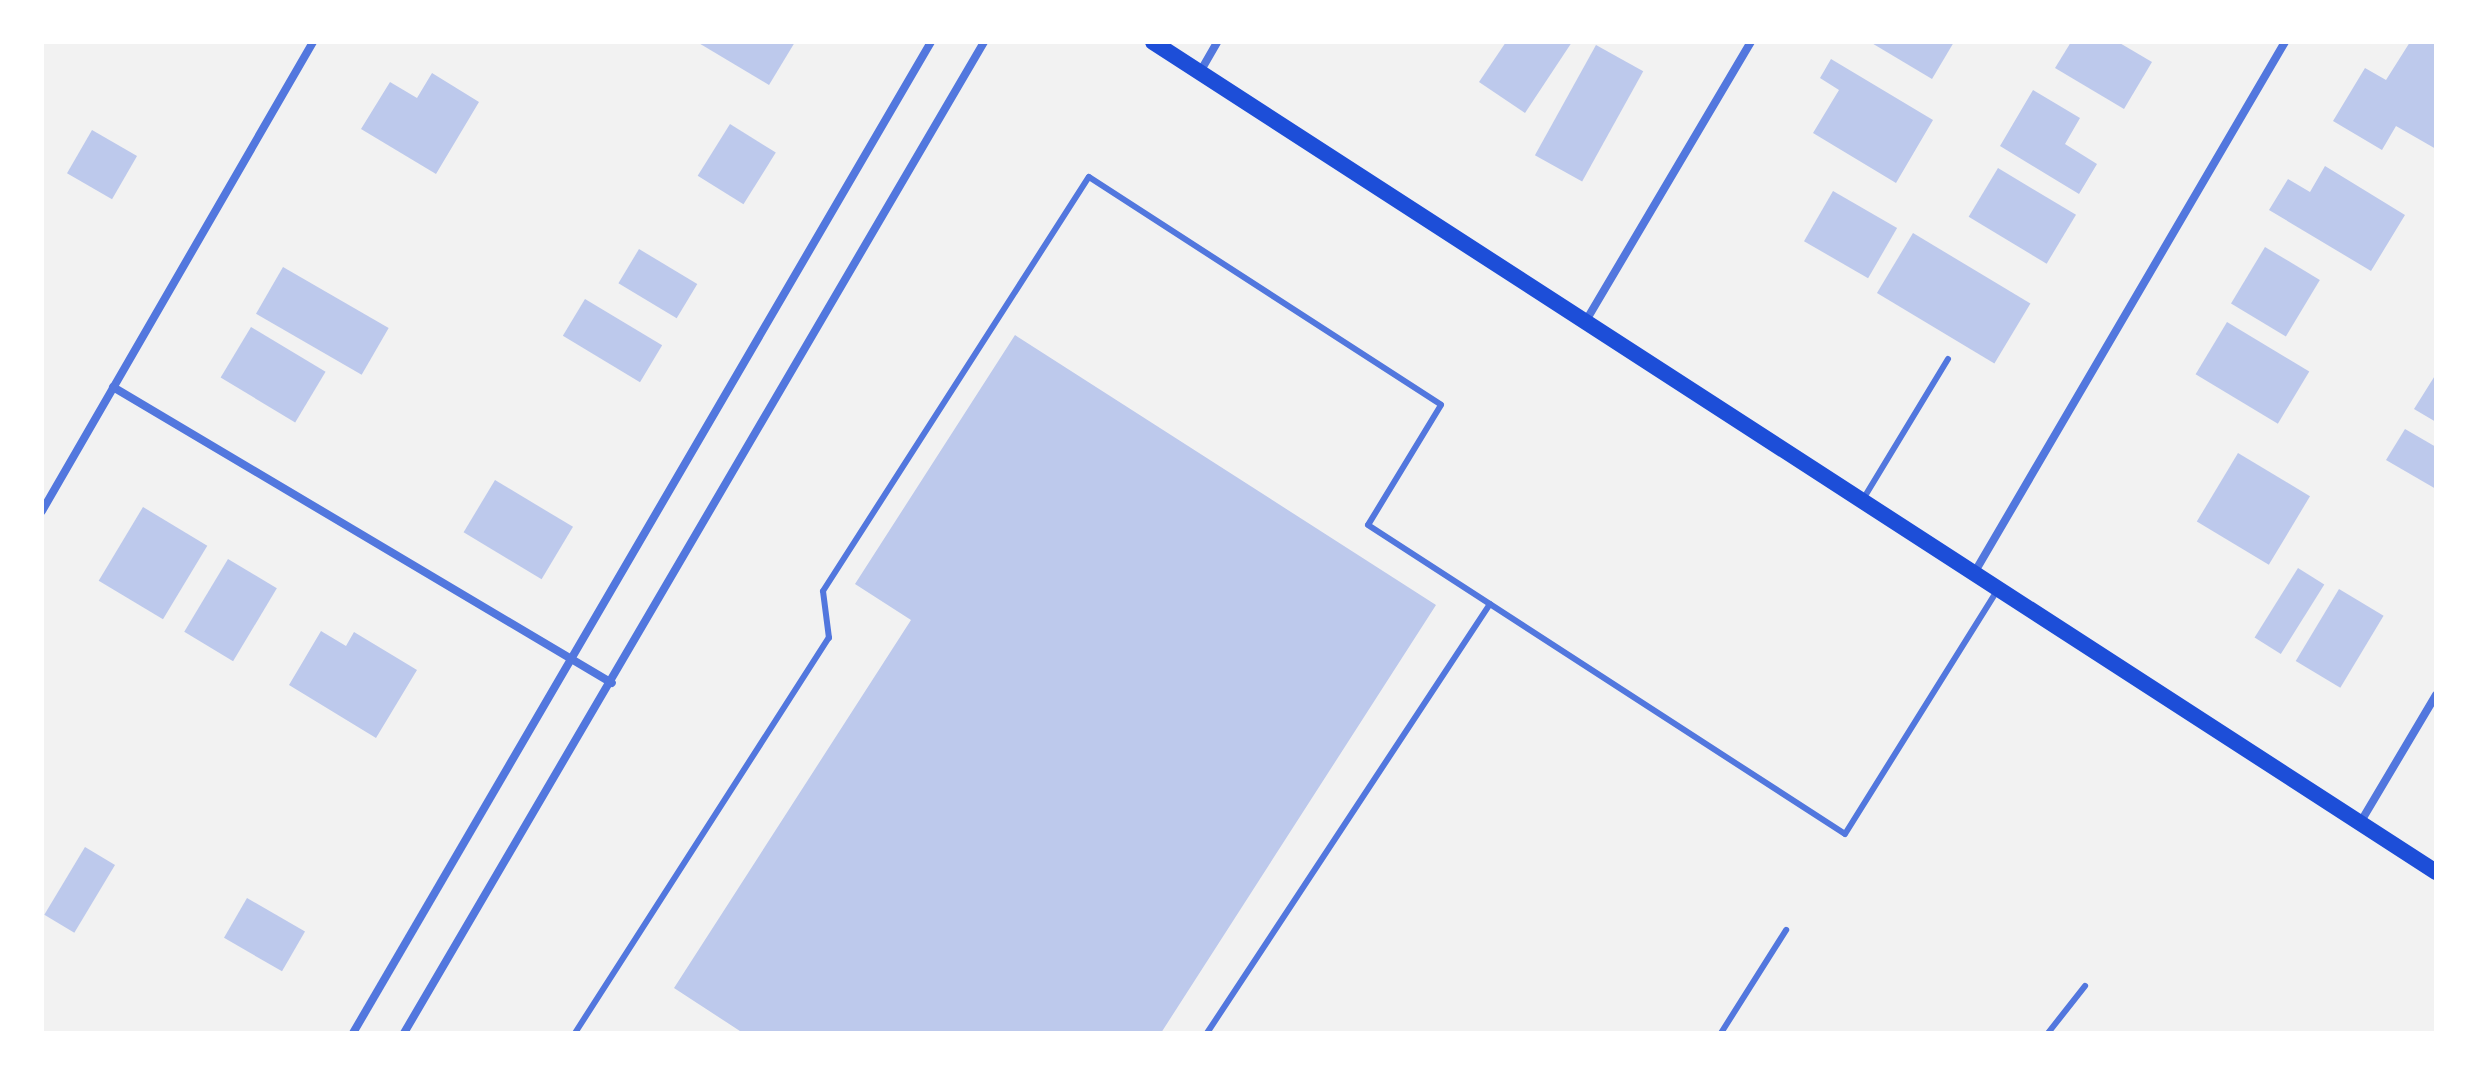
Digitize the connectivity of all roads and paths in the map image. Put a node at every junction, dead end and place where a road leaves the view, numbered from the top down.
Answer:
1 (313, 42) edge
2 (931, 42) edge
3 (984, 42) edge
4 (1153, 42) edge
5 (1217, 42) edge
6 (1751, 42) edge
7 (2285, 42) edge
8 (1200, 72) junction
9 (1587, 319) junction
10 (1948, 359) dead end
11 (113, 387) junction
12 (1861, 504) junction
13 (42, 511) edge
14 (1972, 575) junction
15 (1998, 591) junction
16 (1490, 604) junction
17 (573, 659) junction
18 (612, 683) junction
19 (2436, 695) edge
20 (2360, 823) junction
21 (2436, 872) edge
22 (1786, 930) dead end
23 (2085, 986) dead end
24 (353, 1033) edge
25 (404, 1033) edge
26 (575, 1033) edge
27 (1207, 1033) edge
28 (1721, 1033) edge
29 (2048, 1033) edge

1 - 11 street
2 - 17 street
3 - 18 street
4 - 8 main road
5 - 8 street
6 - 9 street
7 - 14 street
8 - 9 main road
9 - 12 main road
10 - 12 lane
11 - 13 street
11 - 17 street
12 - 14 main road
14 - 15 main road
15 - 16 lane
15 - 20 main road
16 - 26 lane
16 - 27 lane
17 - 18 street
17 - 24 street
18 - 25 street
19 - 20 street
20 - 21 main road
22 - 28 lane
23 - 29 lane

